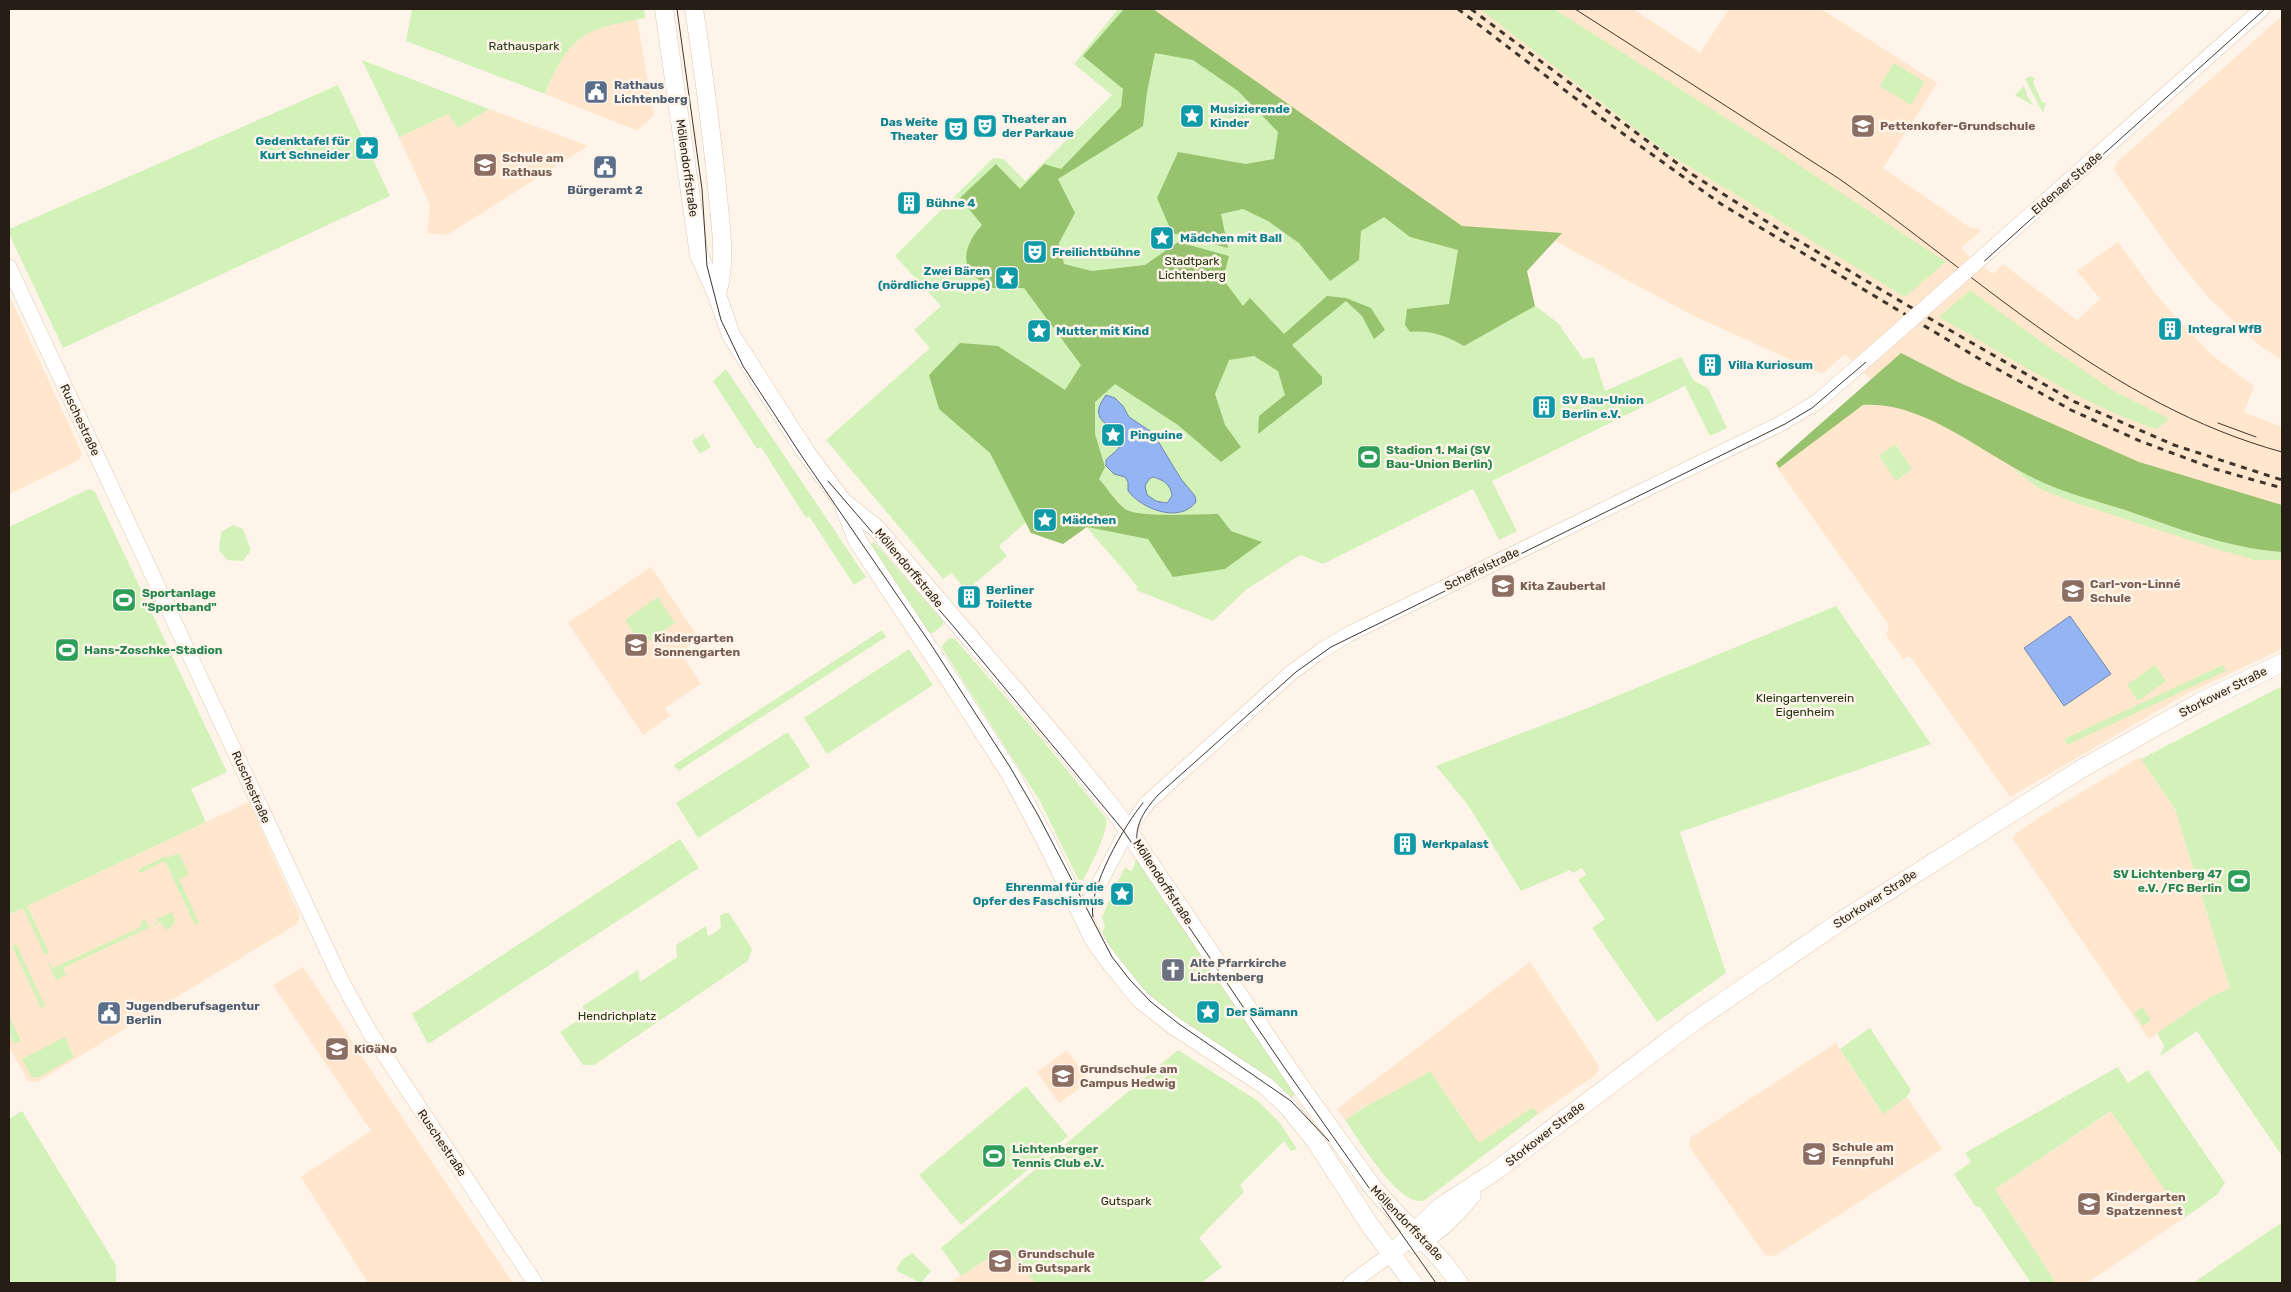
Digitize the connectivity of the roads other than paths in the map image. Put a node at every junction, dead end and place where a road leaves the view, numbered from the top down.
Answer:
1 (664, 9) edge
2 (694, 9) edge
3 (2262, 9) edge
4 (9, 267) edge
5 (717, 294) junction
6 (1870, 356) joint
7 (842, 501) junction
8 (2282, 663) edge
9 (1128, 829) junction
10 (1082, 916) junction
11 (1419, 1236) junction
12 (1391, 1254) junction
13 (535, 1283) edge
14 (1351, 1283) edge
15 (1413, 1283) edge
16 (1459, 1283) edge

1 - 5 main road, Möllendorffstraße
2 - 5 main road, Möllendorffstraße
3 - 6 street, Eldenaer Straße, bridge
4 - 13 street, Ruschestraße
5 - 7 main road, Möllendorffstraße
6 - 9 street, Scheffelstraße
7 - 9 main road, Möllendorffstraße
7 - 10 main road, Möllendorffstraße
8 - 11 main road, Storkower Straße
9 - 10 street, Scheffelstraße
9 - 11 main road, Möllendorffstraße
10 - 12 main road, Möllendorffstraße
11 - 12 main road, Storkower Straße
11 - 16 main road, Möllendorffstraße
12 - 14 street
12 - 15 main road, Möllendorffstraße

